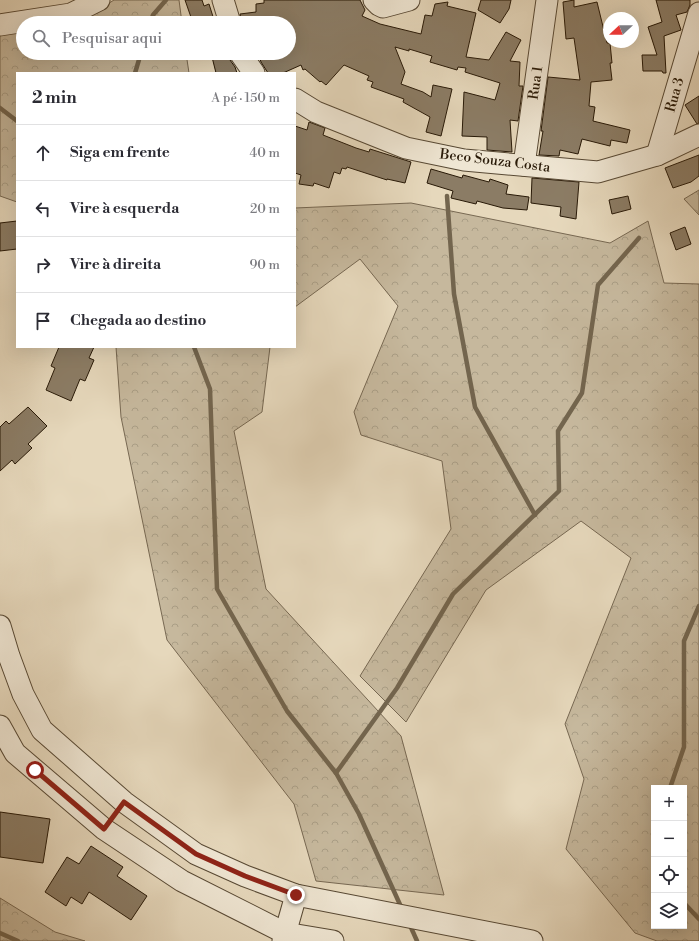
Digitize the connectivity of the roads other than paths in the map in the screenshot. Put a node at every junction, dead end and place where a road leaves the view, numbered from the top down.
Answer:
1 (99, 0) edge
2 (222, 0) edge
3 (374, 0) edge
4 (409, 0) edge
5 (547, 0) edge
6 (699, 13) edge
7 (58, 16) edge
8 (228, 16) edge
9 (16, 23) edge
10 (0, 25) edge
11 (245, 60) edge
12 (253, 72) edge
13 (296, 100) edge
14 (699, 134) edge
15 (657, 155) junction
16 (524, 165) junction
17 (0, 626) edge
18 (0, 726) edge
19 (124, 802) junction
20 (104, 829) junction
21 (296, 895) junction
22 (284, 937) edge
23 (333, 941) edge
24 (532, 941) edge

1 - 7 street
2 - 8 street
3 - 4 street
5 - 16 street, Rua 1
6 - 15 street, Rua 3
9 - 10 street
11 - 12 street
13 - 16 street, Beco Souza Costa
14 - 15 street, Beco Souza Costa
15 - 16 street, Beco Souza Costa
17 - 19 street
18 - 20 street
19 - 20 street
19 - 21 street
20 - 22 street
21 - 22 street
21 - 24 street
22 - 23 street

